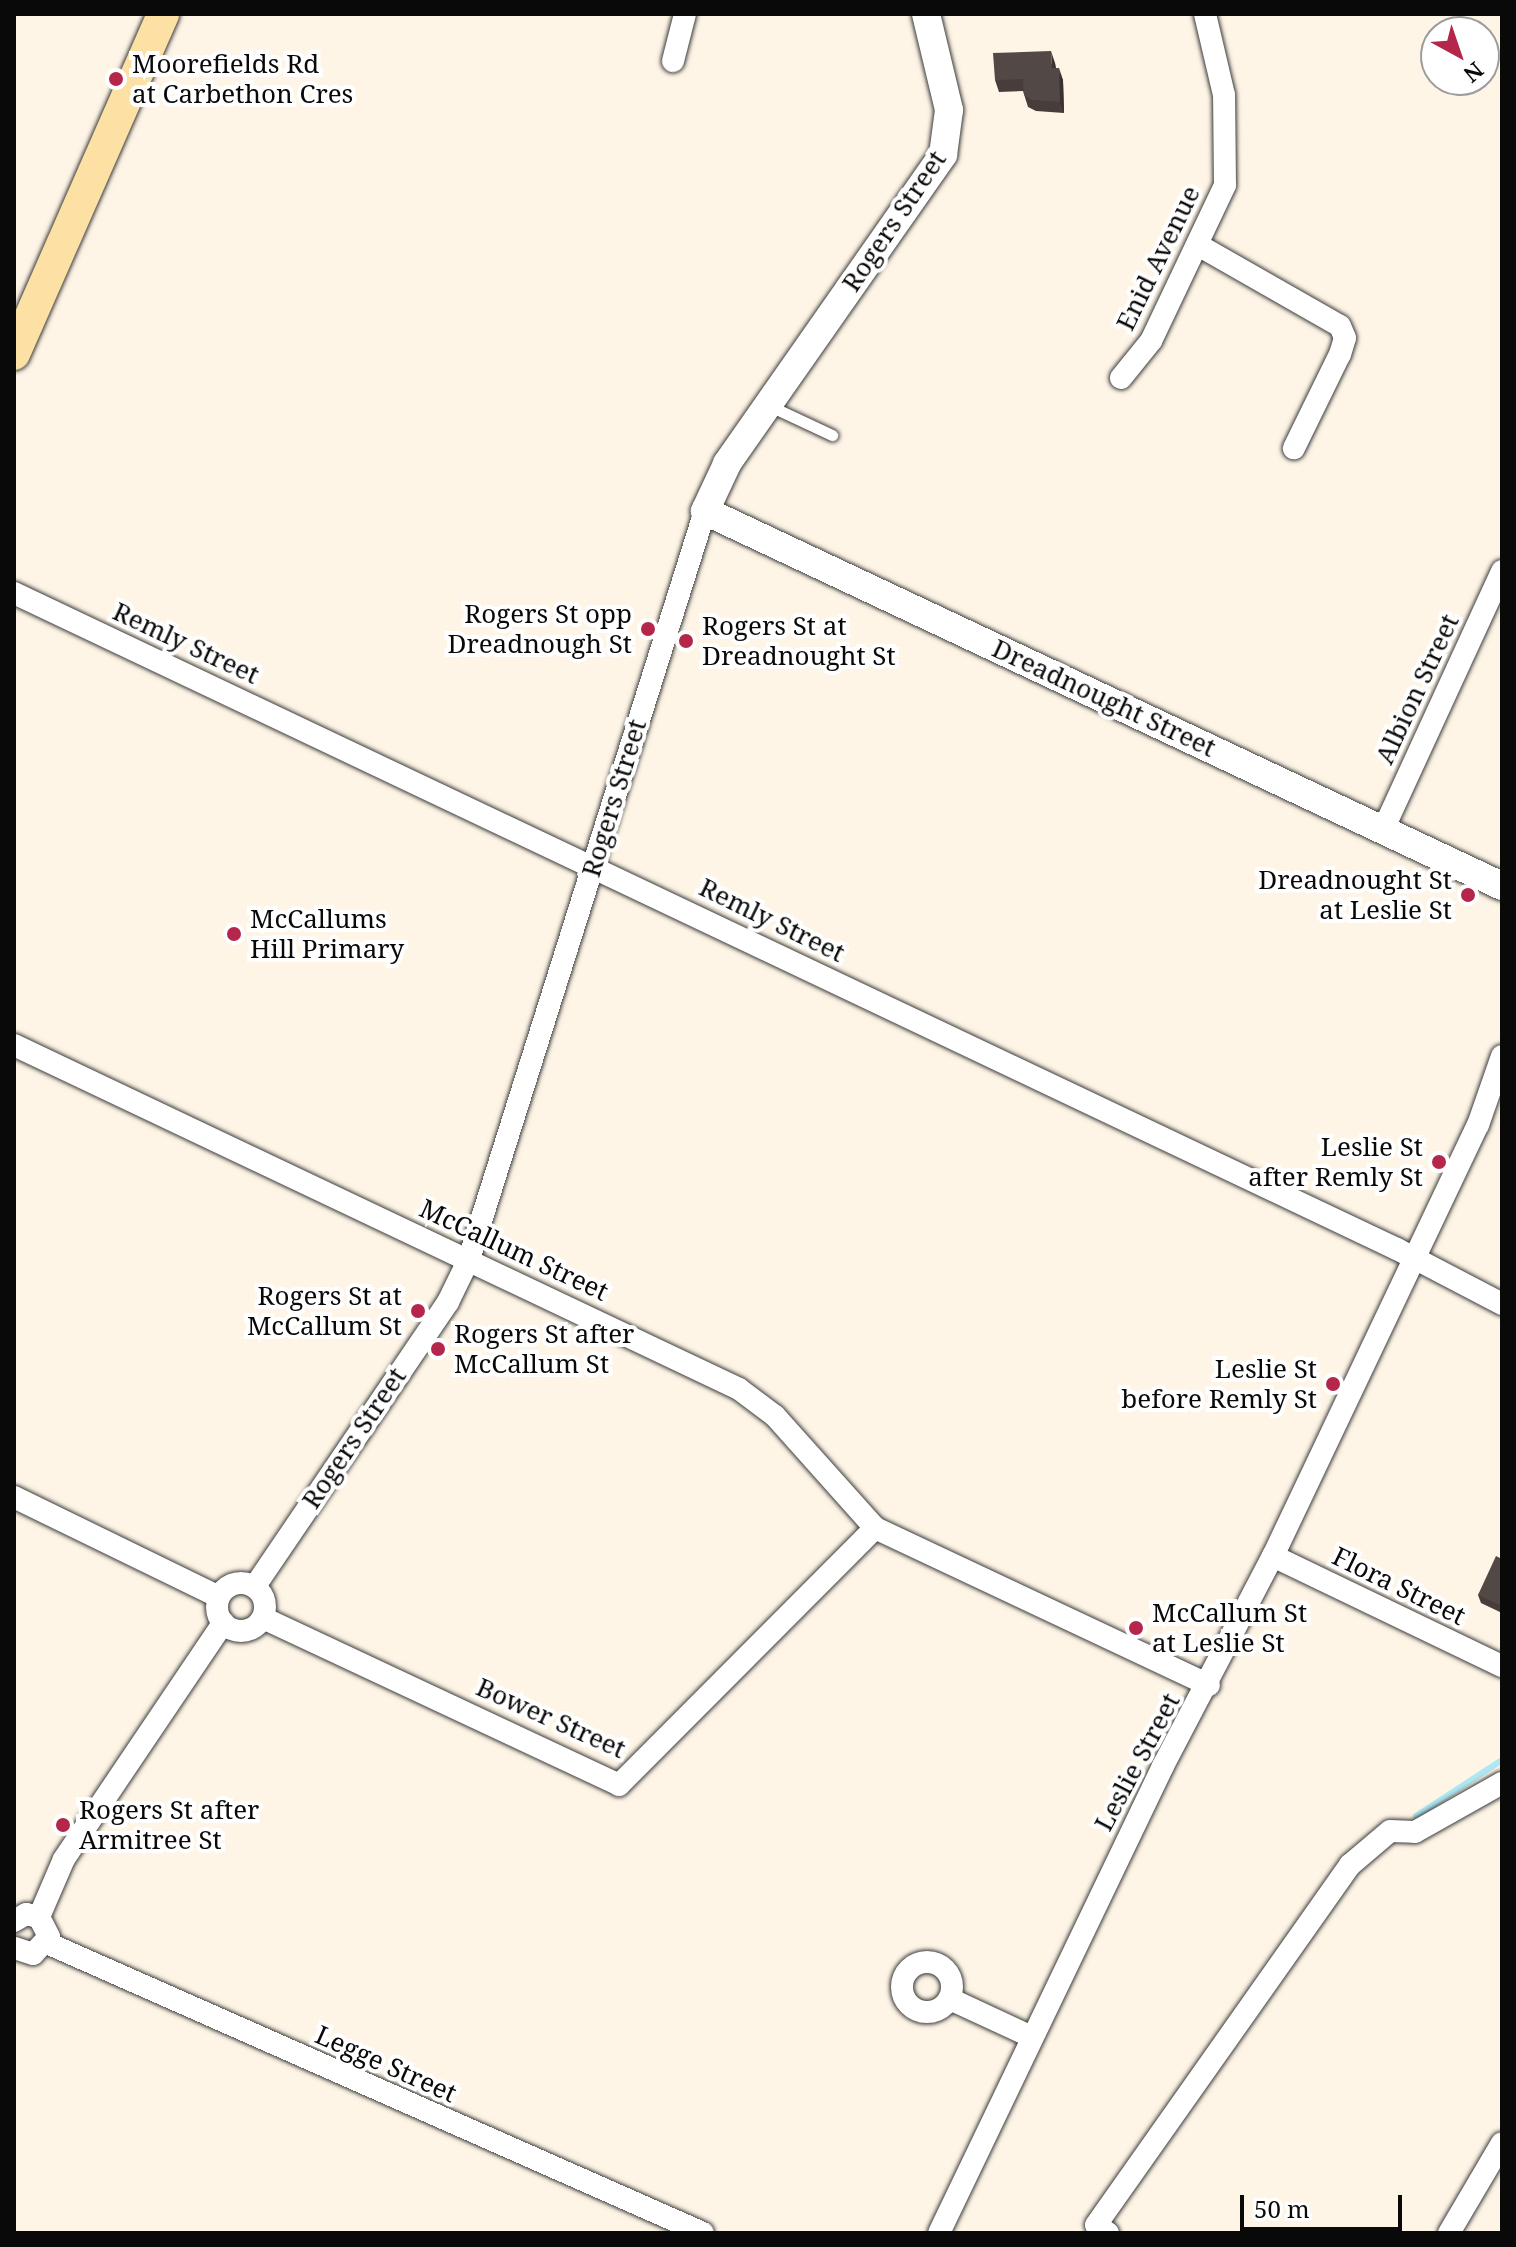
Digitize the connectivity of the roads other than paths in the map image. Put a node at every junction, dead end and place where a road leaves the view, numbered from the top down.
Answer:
1 (163, 14) edge
2 (685, 14) edge
3 (926, 14) edge
4 (1205, 14) edge
5 (673, 61) dead end
6 (1198, 245) junction
7 (14, 354) edge
8 (1121, 378) dead end
9 (768, 405) junction
10 (832, 435) dead end
11 (1294, 448) dead end
12 (705, 511) junction
13 (1502, 571) edge
14 (14, 593) edge
15 (1383, 830) junction
16 (593, 866) junction
17 (1502, 886) edge
18 (14, 1045) edge
19 (1502, 1056) edge
20 (469, 1259) junction
21 (1414, 1260) junction
22 (1502, 1304) edge
23 (14, 1497) edge
24 (875, 1528) junction
25 (1273, 1556) junction
26 (255, 1586) junction
27 (219, 1597) junction
28 (263, 1618) junction
29 (223, 1623) junction
30 (1502, 1666) edge
31 (1209, 1685) junction
32 (1502, 1783) edge
33 (39, 1917) junction
34 (14, 1921) edge
35 (47, 1943) junction
36 (16, 1957) edge
37 (950, 1999) dead end
38 (1032, 2037) junction
39 (1502, 2143) edge
40 (703, 2233) edge
41 (939, 2233) edge
42 (1108, 2233) edge
43 (1449, 2233) edge

1 - 7 main road
2 - 5 street
3 - 9 street, Rogers Street
4 - 6 street, Enid Avenue
6 - 8 street, Enid Avenue
6 - 11 street
9 - 10 lane
9 - 12 street, Rogers Street
12 - 15 street, Dreadnought Street
12 - 16 street, Rogers Street
13 - 15 street, Albion Street
14 - 16 street, Remly Street
15 - 17 street, Dreadnought Street
16 - 20 street, Rogers Street
16 - 21 street, Remly Street
18 - 20 street, McCallum Street
19 - 21 street, Leslie Street
20 - 24 street, McCallum Street
20 - 26 street, Rogers Street
21 - 22 street, Remly Street
21 - 25 street, Leslie Street
23 - 27 street
24 - 28 street, Bower Street
24 - 31 street, McCallum Street
25 - 30 street, Flora Street
25 - 31 street, Leslie Street
26 - 27 street
26 - 28 street
27 - 29 street
28 - 29 street
29 - 33 street
31 - 38 street, Leslie Street
32 - 42 street
33 - 34 street
33 - 35 street
35 - 36 street
35 - 40 street, Legge Street
37 - 38 street
38 - 41 street, Leslie Street
39 - 43 street

